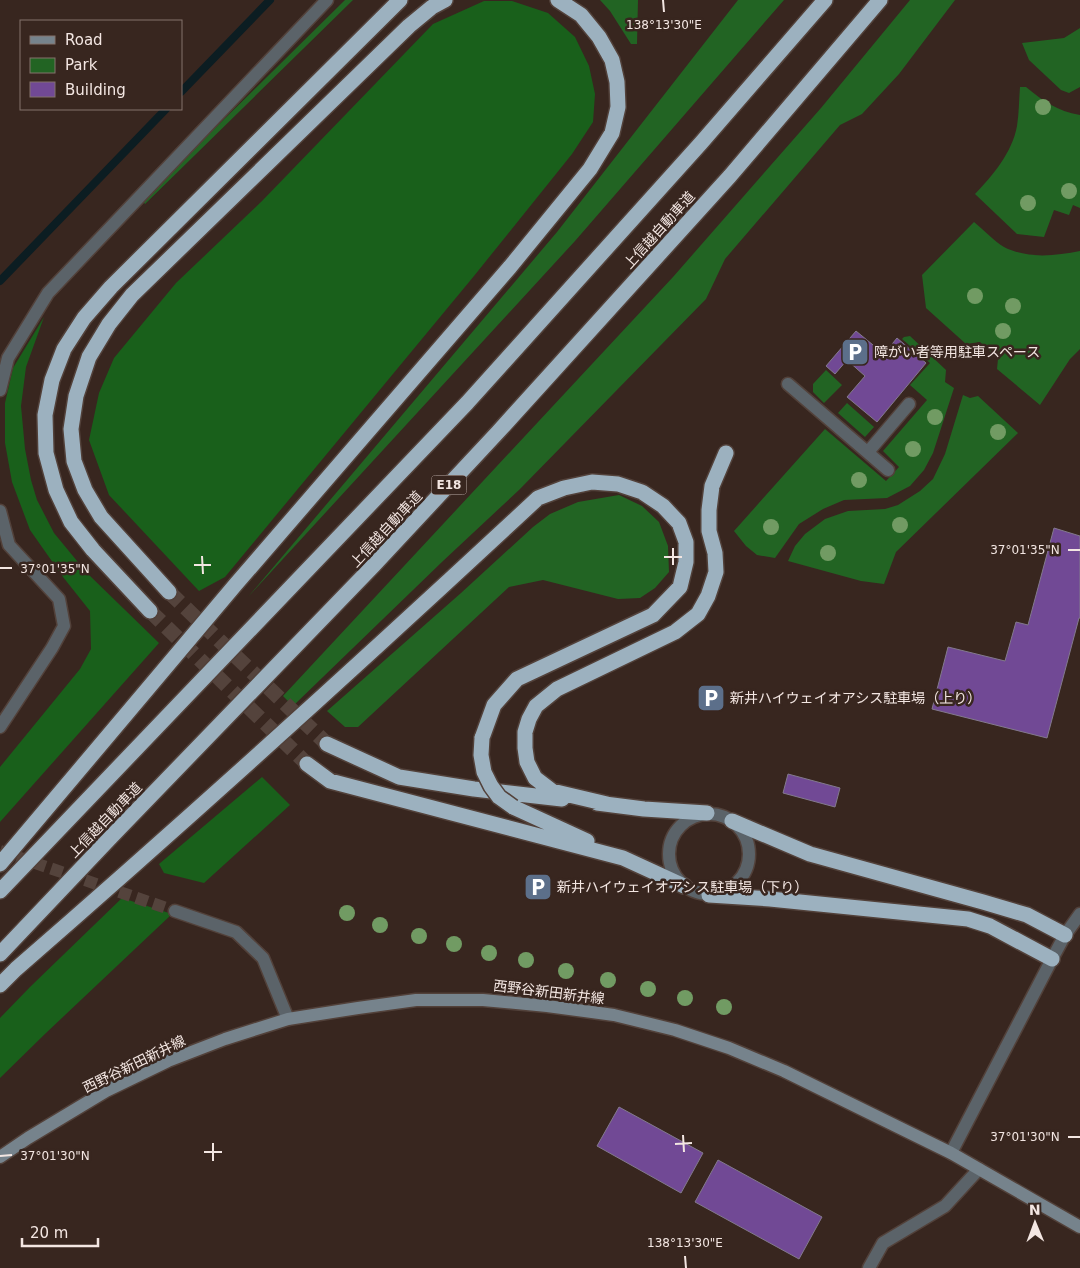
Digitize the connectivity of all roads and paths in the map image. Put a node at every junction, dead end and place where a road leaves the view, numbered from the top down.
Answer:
1 (326, 0) edge
2 (400, 0) edge
3 (445, 0) edge
4 (558, 0) edge
5 (825, 0) edge
6 (880, 0) edge
7 (788, 384) dead end
8 (0, 390) edge
9 (909, 404) dead end
10 (868, 452) junction
11 (726, 453) dead end
12 (888, 470) dead end
13 (0, 511) edge
14 (169, 592) tunnel mouth
15 (150, 610) tunnel mouth
16 (0, 727) edge
17 (327, 744) tunnel mouth
18 (307, 764) tunnel mouth
19 (607, 804) junction
20 (707, 814) junction
21 (732, 821) junction
22 (622, 858) junction
23 (0, 864) edge
24 (684, 886) junction
25 (0, 891) edge
26 (709, 895) junction
27 (175, 911) tunnel mouth
28 (1080, 914) edge
29 (1065, 935) junction
30 (0, 954) edge
31 (1052, 959) junction
32 (0, 986) edge
33 (288, 1019) junction
34 (951, 1153) junction
35 (0, 1157) edge
36 (979, 1169) junction
37 (1080, 1227) edge
38 (869, 1268) edge

1 - 8 street
2 - 15 highway
3 - 14 highway
4 - 23 highway
5 - 25 highway, 上信越自動車道
6 - 30 highway, 上信越自動車道 / E18
7 - 10 street
9 - 10 street
10 - 12 street
11 - 19 highway
13 - 16 street
17 - 19 highway
18 - 22 highway
19 - 20 highway
20 - 21 street
20 - 24 street
21 - 26 street
21 - 29 highway
22 - 24 highway
22 - 32 highway, bridge
24 - 26 street
26 - 31 highway
27 - 33 street
28 - 29 street
29 - 31 street
31 - 34 street
33 - 34 main road, 西野谷新田新井線
33 - 35 main road, 西野谷新田新井線
34 - 36 main road, 西野谷新田新井線
36 - 37 main road, 西野谷新田新井線
36 - 38 street

